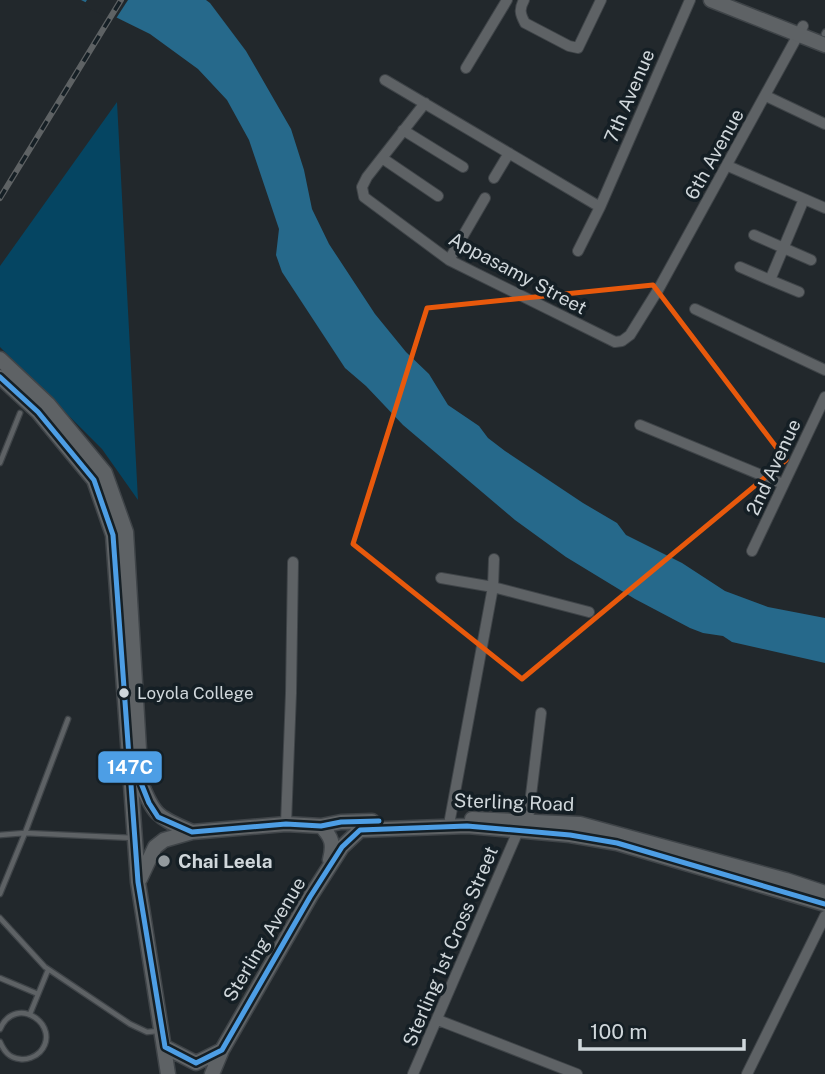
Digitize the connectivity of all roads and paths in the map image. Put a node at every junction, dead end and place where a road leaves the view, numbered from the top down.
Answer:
1 (507, 0) edge
2 (524, 0) edge
3 (601, 0) edge
4 (690, 0) edge
5 (711, 0) edge
6 (737, 0) edge
7 (802, 30) junction
8 (825, 36) edge
9 (466, 68) dead end
10 (385, 79) dead end
11 (766, 96) junction
12 (425, 103) junction
13 (825, 124) edge
14 (403, 131) junction
15 (509, 153) junction
16 (382, 158) junction
17 (728, 166) junction
18 (463, 167) dead end
19 (494, 178) dead end
20 (438, 196) dead end
21 (485, 198) dead end
22 (804, 199) junction
23 (600, 207) junction
24 (825, 208) edge
25 (754, 235) dead end
26 (783, 248) junction
27 (578, 251) dead end
28 (449, 260) junction
29 (811, 260) dead end
30 (740, 267) dead end
31 (770, 280) junction
32 (658, 290) joint
33 (799, 292) dead end
34 (695, 309) dead end
35 (0, 359) edge
36 (825, 370) edge
37 (0, 377) edge
38 (825, 397) edge
39 (20, 413) dead end
40 (640, 425) dead end
41 (0, 463) edge
42 (783, 484) junction
43 (116, 522) junction
44 (752, 551) dead end
45 (494, 559) dead end
46 (293, 562) dead end
47 (441, 578) dead end
48 (493, 587) junction
49 (589, 612) dead end
50 (541, 713) dead end
51 (68, 719) dead end
52 (450, 819) junction
53 (286, 824) junction
54 (523, 825) junction
55 (321, 826) junction
56 (360, 830) joint
57 (192, 832) junction
58 (25, 833) junction
59 (0, 835) edge
60 (135, 838) junction
61 (327, 871) junction
62 (138, 882) junction
63 (825, 893) edge
64 (0, 894) edge
65 (825, 904) edge
66 (825, 916) edge
67 (0, 918) edge
68 (48, 970) junction
69 (0, 978) edge
70 (38, 994) junction
71 (30, 1014) junction
72 (438, 1020) junction
73 (0, 1029) edge
74 (161, 1031) junction
75 (0, 1042) edge
76 (164, 1047) junction
77 (222, 1050) junction
78 (168, 1074) edge
79 (212, 1074) edge
80 (413, 1074) edge
81 (577, 1074) edge
82 (747, 1074) edge

1 - 9 street
2 - 3 street
4 - 23 street, 7th Avenue
5 - 7 main road
6 - 7 main road
7 - 8 main road
7 - 11 street, 6th Avenue
10 - 12 street
11 - 13 street
11 - 17 street, 6th Avenue
12 - 14 street
12 - 15 street
14 - 16 street
14 - 18 street
15 - 19 street
15 - 23 street
16 - 20 street
16 - 28 street, Appasamy Street
17 - 22 street
17 - 32 street, 6th Avenue
21 - 28 street
22 - 24 street
22 - 26 street
23 - 27 street, 7th Avenue
25 - 26 street
26 - 29 street
26 - 31 street
28 - 32 street, Appasamy Street
30 - 31 street
31 - 33 street
34 - 36 street
35 - 43 main road
37 - 43 main road
38 - 42 street, 2nd Avenue
39 - 41 lane
40 - 42 street
42 - 44 street, 2nd Avenue
43 - 57 main road
43 - 60 main road
45 - 48 street
46 - 53 street
47 - 48 street
48 - 49 street
48 - 52 street
50 - 54 street, Sterling 1st Cross Street
51 - 58 lane
52 - 54 main road, Sterling Road
52 - 55 main road, Sterling Road
53 - 55 main road, Sterling Road
53 - 57 main road, Sterling Road
54 - 56 main road, Sterling Road
54 - 63 main road, Sterling Road
54 - 65 main road, Sterling Road
54 - 72 street, Sterling 1st Cross Street
55 - 61 main road
56 - 61 main road, Sterling Avenue
57 - 62 main road
58 - 59 lane
58 - 60 lane
58 - 64 lane
60 - 62 main road
61 - 77 main road, Sterling Avenue
62 - 74 main road
66 - 82 street
67 - 68 lane
68 - 70 lane
68 - 74 lane
69 - 70 lane
70 - 71 lane
71 - 73 lane
71 - 75 lane
72 - 80 street, Sterling 1st Cross Street
72 - 81 street
74 - 76 main road
76 - 77 main road
76 - 78 main road
77 - 79 main road, Sterling Avenue

